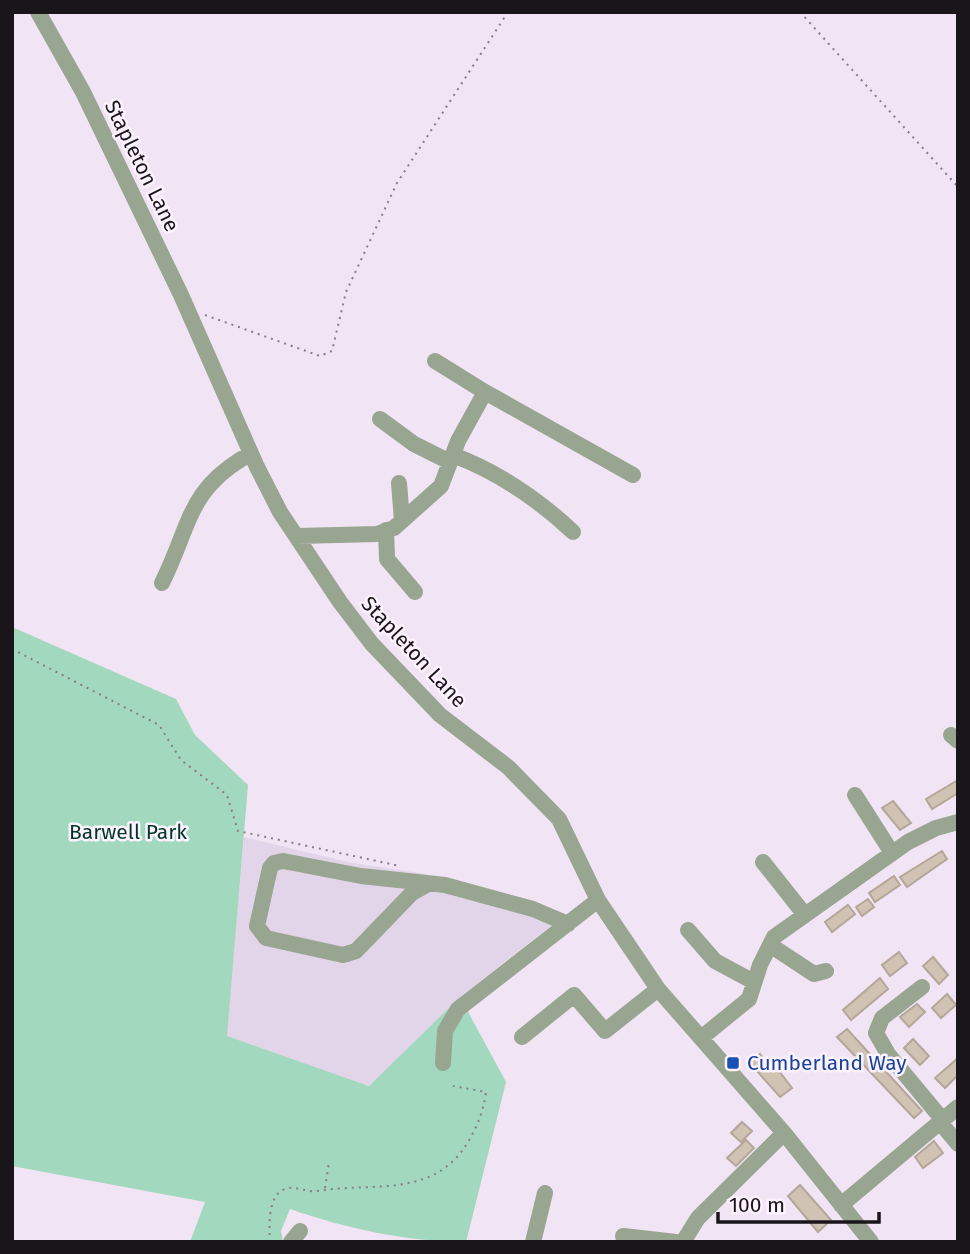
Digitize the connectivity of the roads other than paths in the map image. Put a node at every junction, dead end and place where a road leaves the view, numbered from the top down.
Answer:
1 (38, 12) edge
2 (435, 361) dead end
3 (485, 392) junction
4 (380, 419) dead end
5 (250, 454) junction
6 (452, 458) junction
7 (632, 475) dead end
8 (399, 483) dead end
9 (402, 521) junction
10 (386, 530) junction
11 (573, 532) dead end
12 (297, 536) junction
13 (162, 583) dead end
14 (415, 592) dead end
15 (855, 795) dead end
16 (958, 822) edge
17 (892, 853) junction
18 (763, 862) dead end
19 (428, 884) junction
20 (598, 900) junction
21 (805, 915) junction
22 (568, 925) junction
23 (688, 930) dead end
24 (770, 945) junction
25 (826, 971) dead end
26 (754, 982) junction
27 (922, 987) dead end
28 (658, 989) junction
29 (522, 1037) dead end
30 (702, 1038) junction
31 (443, 1063) dead end
32 (958, 1107) edge
33 (941, 1120) junction
34 (784, 1133) junction
35 (958, 1144) edge
36 (545, 1192) dead end
37 (841, 1205) junction
38 (623, 1236) dead end
39 (533, 1242) edge
40 (676, 1242) edge
41 (683, 1242) edge
42 (871, 1242) edge

1 - 5 street, Stapleton Lane
2 - 3 street
3 - 6 street
3 - 7 street
4 - 6 street
5 - 12 street, Stapleton Lane
5 - 13 street
6 - 9 street
6 - 11 street
8 - 9 street
9 - 10 street
10 - 12 street
10 - 14 street
12 - 20 street, Stapleton Lane
15 - 17 street
16 - 17 street
17 - 21 street
18 - 21 street
19 - 19 street
19 - 22 street
20 - 22 street
20 - 28 street, Stapleton Lane
21 - 24 street
22 - 31 street
23 - 26 street
24 - 25 street
24 - 26 street
26 - 30 street
27 - 33 street
28 - 29 street
28 - 30 street, Stapleton Lane
30 - 34 street, Stapleton Lane
32 - 33 street
33 - 35 street
33 - 37 street
34 - 37 street, Stapleton Lane
34 - 41 street
36 - 39 street
37 - 42 street, Stapleton Lane
38 - 40 street

